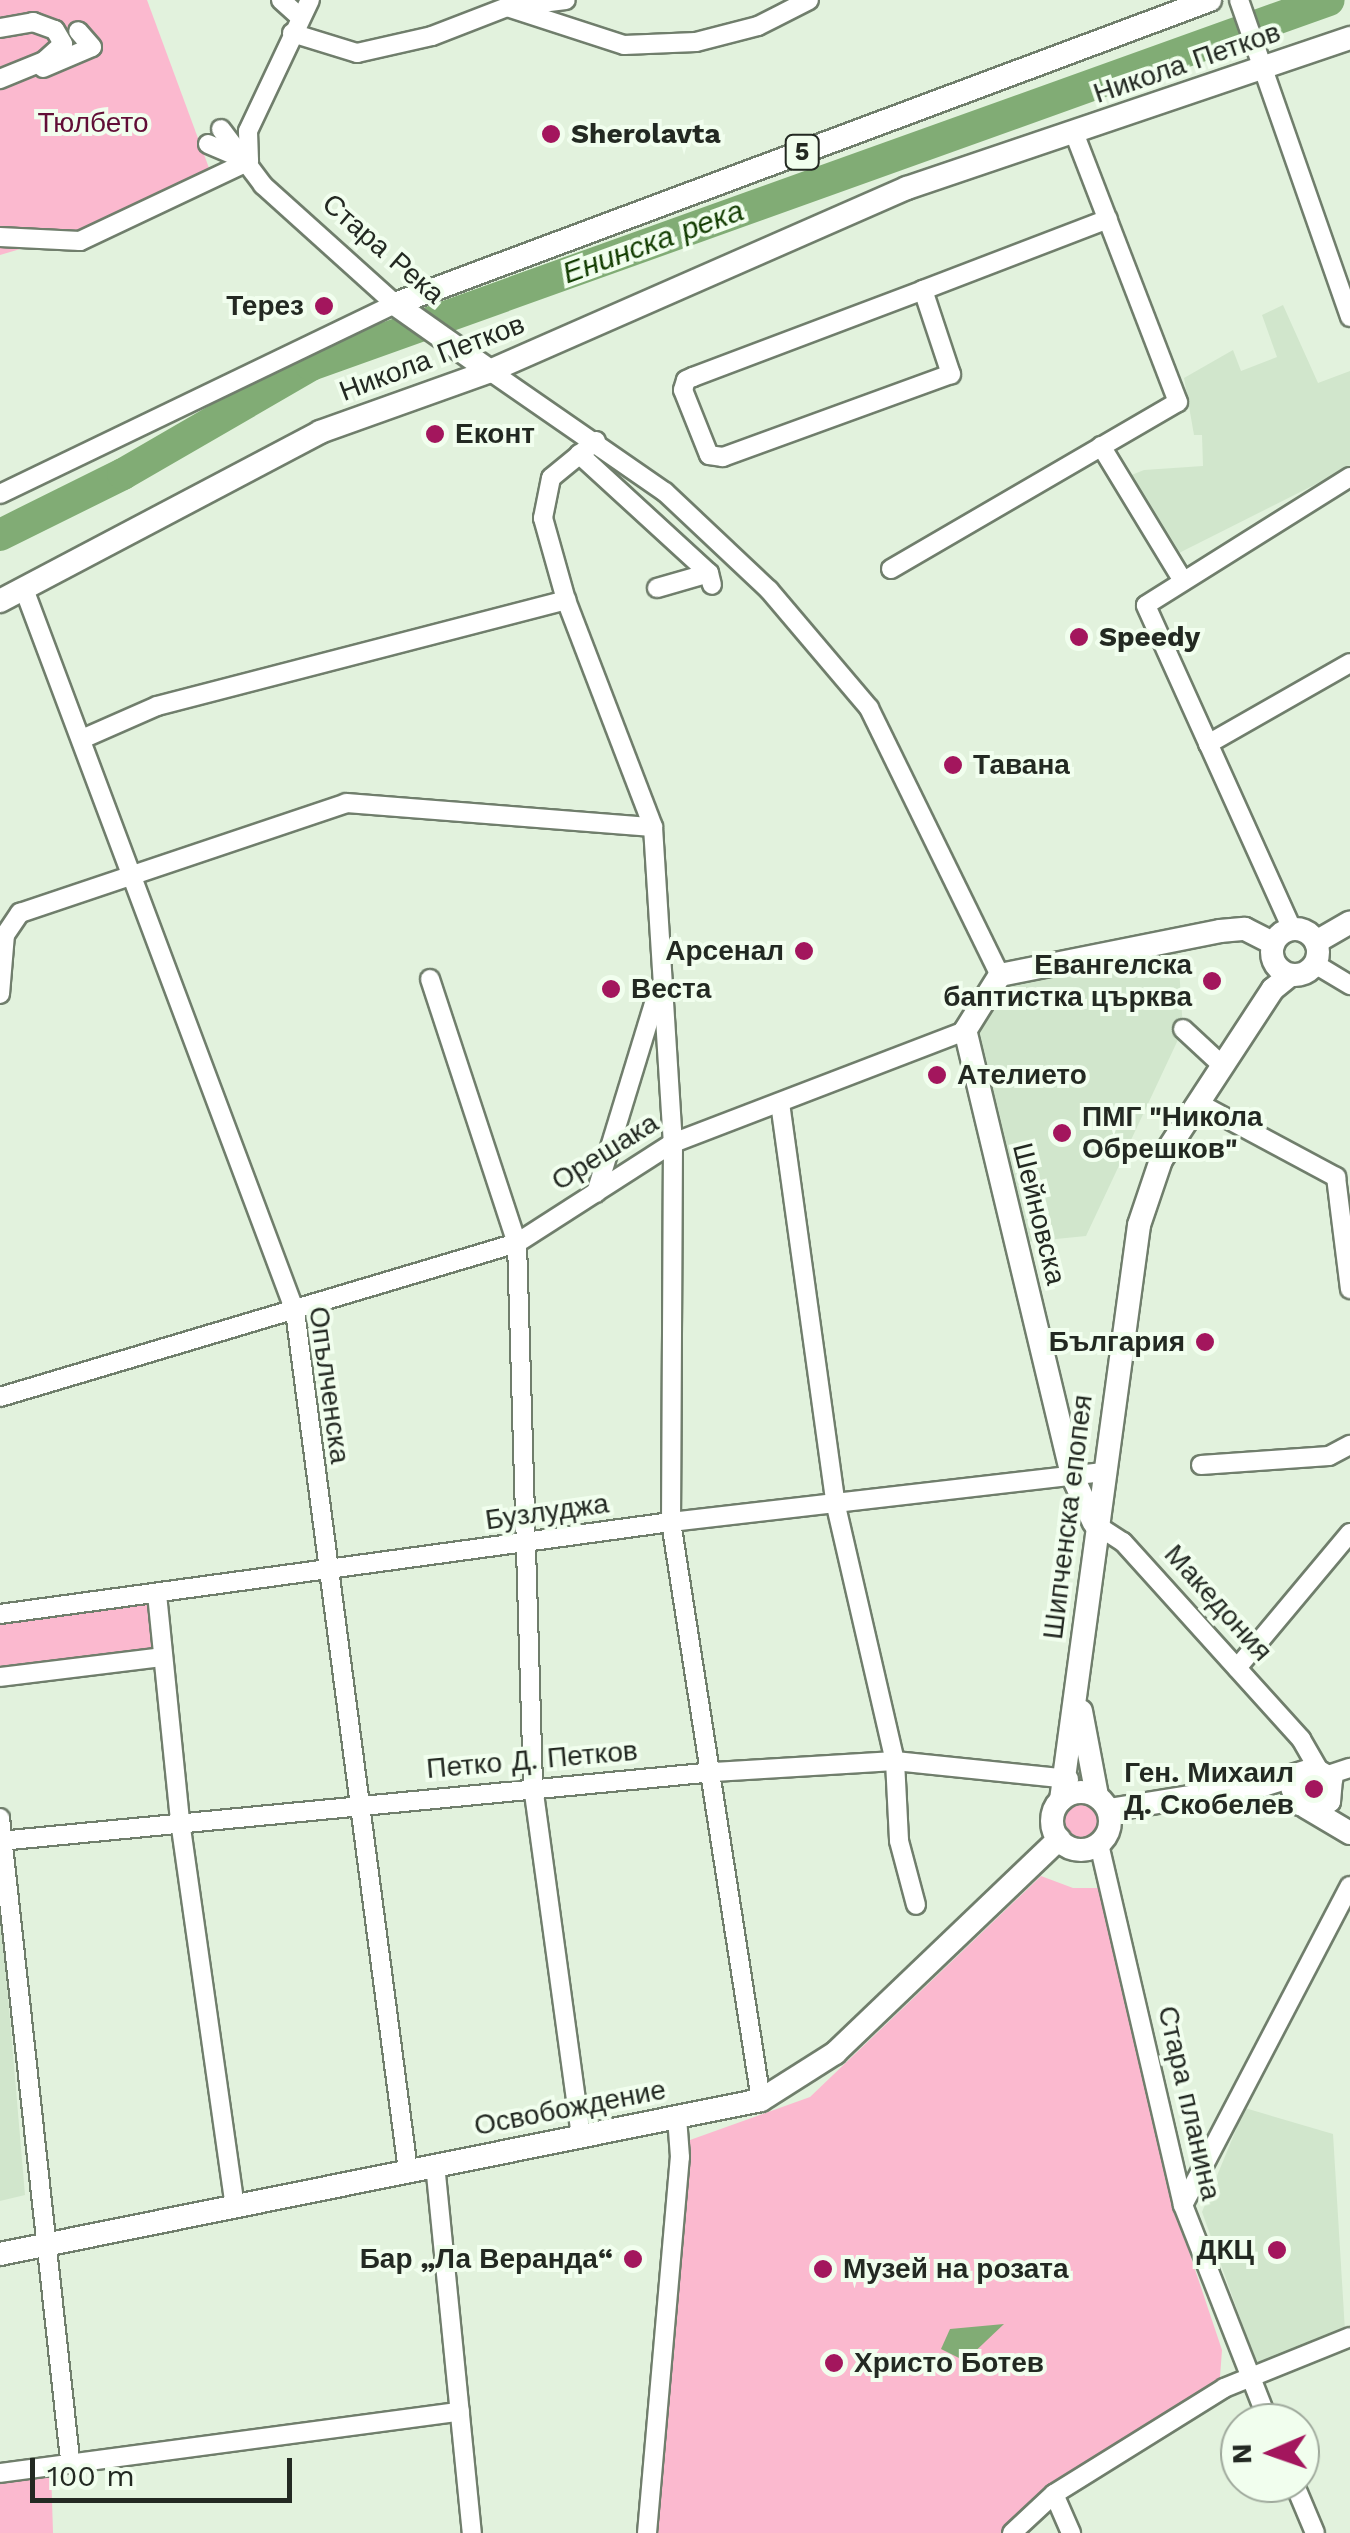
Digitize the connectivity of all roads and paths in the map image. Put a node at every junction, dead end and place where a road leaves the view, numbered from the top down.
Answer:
1 (280, 0) edge
2 (310, 0) edge
3 (566, 0) edge
4 (809, 0) edge
5 (1210, 0) edge
6 (1240, 3) edge
7 (506, 4) edge
8 (296, 25) junction
9 (0, 28) edge
10 (78, 31) dead end
11 (1350, 38) edge
12 (1261, 63) junction
13 (0, 80) edge
14 (221, 129) dead end
15 (1074, 132) junction
16 (208, 144) dead end
17 (249, 161) junction
18 (1108, 220) junction
19 (0, 237) edge
20 (923, 290) junction
21 (402, 309) junction
22 (1350, 317) edge
23 (490, 371) junction
24 (596, 440) junction
25 (1101, 446) junction
26 (579, 454) junction
27 (1350, 478) edge
28 (0, 494) edge
29 (891, 569) dead end
30 (1182, 580) junction
31 (657, 588) dead end
32 (24, 589) junction
33 (566, 600) junction
34 (0, 601) edge
35 (1350, 663) edge
36 (82, 740) junction
37 (1208, 744) junction
38 (653, 827) junction
39 (133, 878) junction
40 (1350, 922) edge
41 (1282, 936) junction
42 (1315, 953) junction
43 (1000, 975) junction
44 (1289, 976) junction
45 (662, 978) junction
46 (430, 979) dead end
47 (1350, 985) edge
48 (0, 994) edge
49 (1183, 1030) dead end
50 (964, 1031) junction
51 (1222, 1066) junction
52 (780, 1102) junction
53 (1198, 1103) junction
54 (673, 1143) junction
55 (596, 1194) junction
56 (517, 1243) junction
57 (1350, 1289) edge
58 (294, 1311) junction
59 (0, 1397) edge
60 (1350, 1445) edge
61 (1201, 1464) dead end
62 (1103, 1472) junction
63 (1072, 1475) junction
64 (836, 1506) junction
65 (671, 1522) junction
66 (1095, 1524) junction
67 (1350, 1533) edge
68 (527, 1543) junction
69 (326, 1573) junction
70 (157, 1594) junction
71 (0, 1614) edge
72 (163, 1657) junction
73 (1237, 1668) junction
74 (0, 1678) edge
75 (1077, 1692) junction
76 (895, 1761) junction
77 (714, 1772) junction
78 (1316, 1782) edge
79 (533, 1786) junction
80 (1065, 1789) junction
81 (358, 1803) junction
82 (1102, 1803) junction
83 (1350, 1810) edge
84 (0, 1818) edge
85 (180, 1821) junction
86 (1350, 1833) edge
87 (1059, 1839) junction
88 (2, 1841) edge
89 (1099, 1844) junction
90 (1350, 1886) edge
91 (916, 1905) dead end
92 (761, 2100) junction
93 (677, 2117) junction
94 (581, 2136) junction
95 (436, 2164) junction
96 (408, 2170) junction
97 (1183, 2205) junction
98 (235, 2206) junction
99 (44, 2244) junction
100 (0, 2254) edge
101 (1350, 2337) edge
102 (1250, 2377) junction
103 (1261, 2403) edge
104 (460, 2412) junction
105 (70, 2459) junction
106 (0, 2473) edge
107 (1054, 2494) junction
108 (1302, 2503) edge
109 (472, 2533) edge
110 (647, 2533) edge
111 (1012, 2533) edge
112 (1071, 2533) edge
113 (1315, 2533) edge

1 - 8 street
2 - 8 street
3 - 7 street
4 - 7 street
5 - 21 main road, Никола Петков / 5
6 - 12 street
7 - 8 street
8 - 17 street
9 - 13 street
10 - 13 street
11 - 12 main road, Никола Петков
12 - 15 main road, Никола Петков
12 - 22 street
14 - 17 street, Стара Река
15 - 18 street
15 - 23 main road, Никола Петков
16 - 17 street
17 - 19 street
17 - 21 street, Стара Река
18 - 20 street
18 - 25 street
20 - 20 street
21 - 23 main road, Стара Река
21 - 28 street
23 - 24 street
23 - 32 main road, Никола Петков
24 - 26 street
24 - 43 street
25 - 29 street
25 - 30 street
26 - 31 street
26 - 33 street
27 - 30 street
30 - 37 street
32 - 34 main road, Никола Петков
32 - 36 street, Опълченска
33 - 36 street
33 - 38 street
35 - 37 street
36 - 39 street, Опълченска
37 - 41 street
38 - 39 street
38 - 45 street
39 - 48 street
39 - 58 street, Опълченска
40 - 42 main road
41 - 42 main road
41 - 43 main road
41 - 44 main road
42 - 44 main road
42 - 47 street
43 - 50 main road
44 - 51 main road, Шипченска епопея
45 - 54 street
45 - 55 street
46 - 56 street
49 - 51 street
50 - 52 street, Орешака
50 - 63 main road, Шейновска
51 - 53 main road, Шипченска епопея
52 - 54 street, Орешака
52 - 64 street
53 - 57 street
53 - 62 main road, Шипченска епопея
54 - 55 street, Орешака
54 - 65 street
55 - 56 street, Орешака
56 - 58 street, Орешака
56 - 68 street
58 - 59 street, Орешака
58 - 69 street, Опълченска
60 - 61 street
62 - 63 street, Бузлуджа
62 - 66 main road, Шипченска епопея
63 - 64 street, Бузлуджа
63 - 66 main road, Шейновска
64 - 65 street, Бузлуджа
64 - 76 street
65 - 68 street, Бузлуджа
65 - 77 street
66 - 73 street, Македония
66 - 75 main road, Шипченска епопея
67 - 73 street
68 - 69 street, Бузлуджа
68 - 79 street
69 - 70 street, Бузлуджа
69 - 81 street, Опълченска
70 - 71 street, Бузлуджа
70 - 72 street
72 - 74 street
72 - 85 street
73 - 78 street, Македония
75 - 80 main road, Шипченска епопея
75 - 82 main road, Шипченска епопея
76 - 77 street, Петко Д. Петков
76 - 80 street, Петко Д. Петков
76 - 91 street
77 - 79 street, Петко Д. Петков
77 - 92 street
78 - 82 main road
78 - 83 main road, Македония
78 - 86 main road, Македония
79 - 81 street, Петко Д. Петков
79 - 94 street
80 - 82 main road
80 - 87 main road
81 - 85 street, Петко Д. Петков
81 - 96 street, Опълченска
82 - 89 main road
84 - 88 street
85 - 88 street, Петко Д. Петков
85 - 98 street
87 - 89 main road
87 - 92 main road, Освобождение
88 - 99 street
89 - 97 street, Стара планина
90 - 97 street
92 - 93 main road, Освобождение
93 - 94 main road, Освобождение
93 - 110 street
94 - 95 main road, Освобождение
95 - 96 main road, Освобождение
95 - 104 street
96 - 98 main road, Освобождение
97 - 102 street, Стара планина
98 - 99 main road, Освобождение
99 - 100 main road, Освобождение
99 - 105 street
101 - 102 street
102 - 103 street, Стара планина
102 - 107 street
104 - 105 street
104 - 109 street
105 - 106 street
107 - 111 street
107 - 112 street
108 - 113 street

